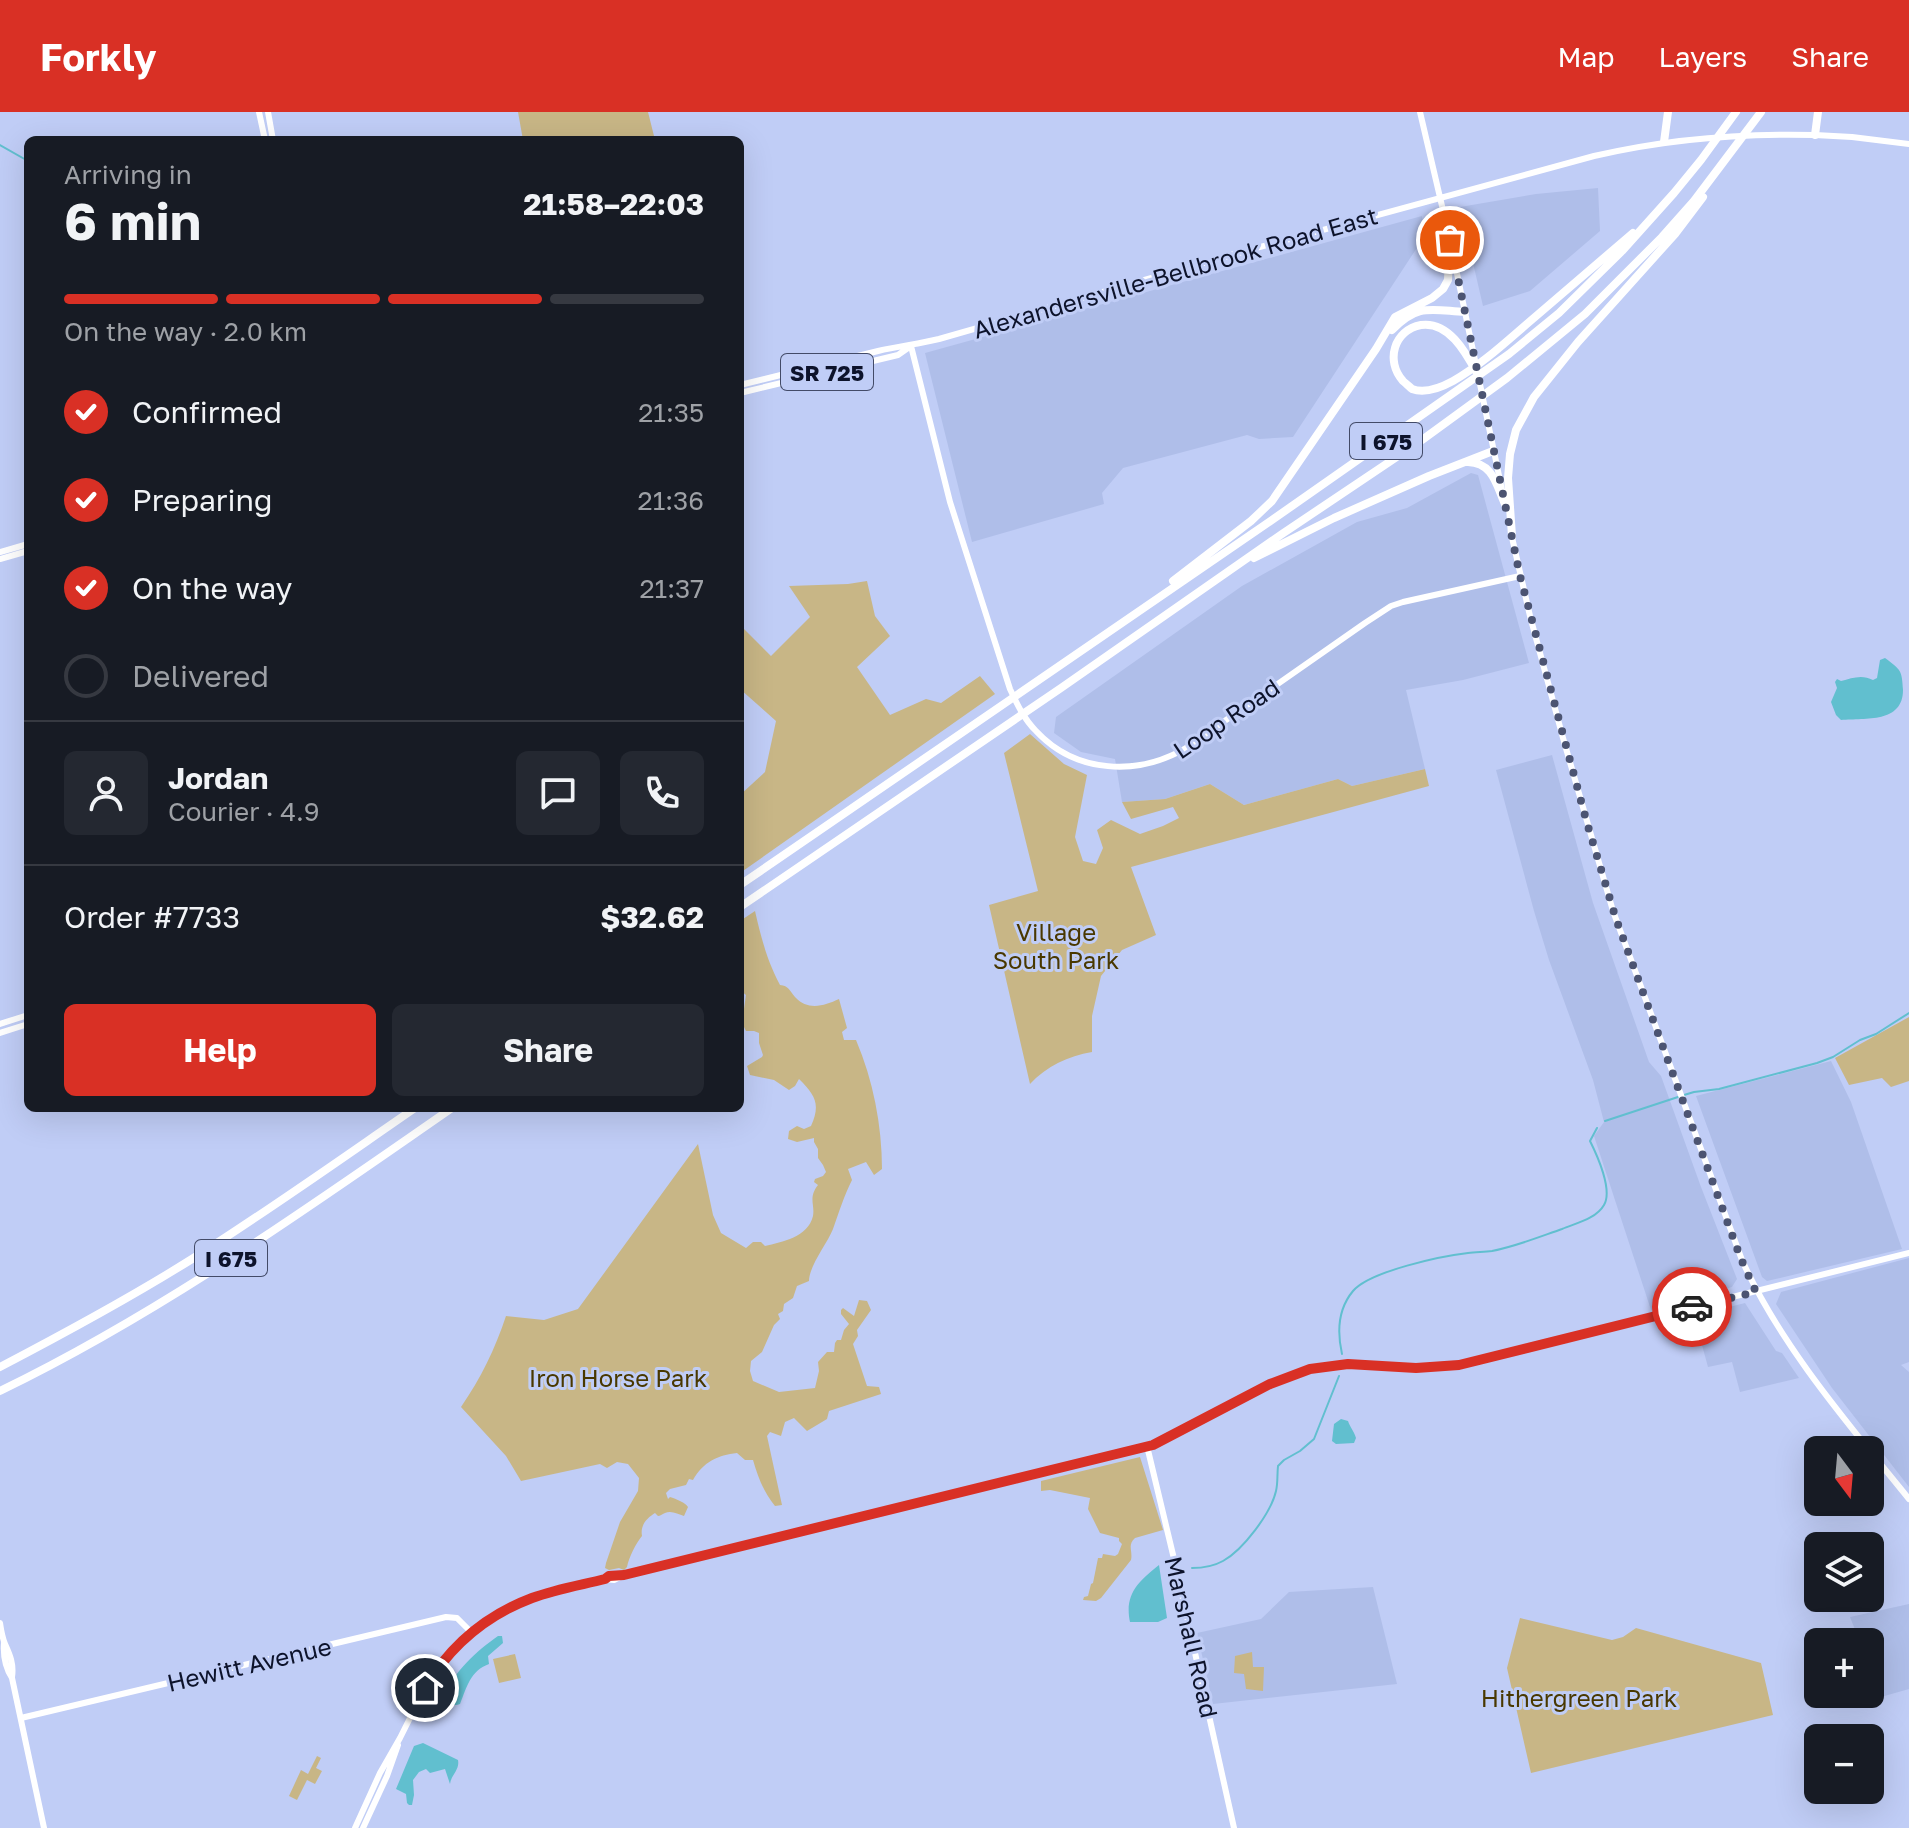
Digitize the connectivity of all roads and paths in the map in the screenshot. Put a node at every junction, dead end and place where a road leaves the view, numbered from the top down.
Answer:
1 (259, 112) edge
2 (268, 112) edge
3 (1420, 112) edge
4 (1668, 112) edge
5 (1736, 112) edge
6 (1761, 112) edge
7 (1818, 112) edge
8 (1815, 135) junction
9 (264, 136) edge
10 (272, 136) edge
11 (1664, 142) junction
12 (1909, 144) edge
13 (1726, 160) junction
14 (1440, 198) junction
15 (1657, 211) junction
16 (1450, 240) junction
17 (1465, 312) junction
18 (1379, 344) junction
19 (911, 346) junction
20 (1470, 352) junction
21 (1477, 373) joint
22 (771, 382) junction
23 (744, 385) edge
24 (744, 392) edge
25 (1493, 451) junction
26 (1463, 462) junction
27 (1505, 504) junction
28 (1512, 536) junction
29 (24, 548) edge
30 (24, 548) edge
31 (0, 552) edge
32 (0, 559) edge
33 (1238, 564) junction
34 (1520, 576) junction
35 (1092, 643) junction
36 (744, 882) edge
37 (744, 904) edge
38 (24, 1016) edge
39 (0, 1024) edge
40 (24, 1025) edge
41 (0, 1033) edge
42 (409, 1112) edge
43 (446, 1112) edge
44 (1909, 1253) edge
45 (1756, 1292) junction
46 (0, 1367) edge
47 (0, 1391) edge
48 (1147, 1446) junction
49 (1909, 1499) edge
50 (0, 1623) edge
51 (472, 1633) junction
52 (21, 1718) junction
53 (400, 1738) junction
54 (44, 1828) edge
55 (355, 1828) edge
56 (363, 1828) edge
57 (1234, 1828) edge

1 - 9 main road
2 - 10 main road
3 - 14 main road
4 - 11 highway
5 - 15 highway, I 675
6 - 13 highway, I 675
7 - 8 highway
8 - 11 main road, Alexandersville-Bellbrook Road East
8 - 12 main road, Alexandersville-Bellbrook Road East
11 - 14 main road, Alexandersville-Bellbrook Road East
13 - 28 highway
13 - 33 highway, I 675
14 - 16 main road
14 - 19 main road, Alexandersville-Bellbrook Road East / SR 725
15 - 20 highway
15 - 35 highway, I 675
16 - 17 main road
16 - 18 highway
17 - 18 highway
17 - 20 main road
18 - 35 highway
19 - 22 main road, Alexandersville-Bellbrook Road East / SR 725
19 - 34 main road, Loop Road
20 - 21 highway
21 - 25 main road
22 - 23 main road, Alexandersville-Bellbrook Road East / SR 725
22 - 24 main road, Alexandersville-Bellbrook Road East / SR 725
25 - 26 highway
25 - 27 main road
26 - 27 highway
26 - 33 highway
27 - 28 main road
28 - 34 main road
29 - 31 main road
30 - 32 main road
33 - 37 highway, I 675
34 - 45 main road
35 - 36 highway, I 675
38 - 39 main road
40 - 41 main road
42 - 46 highway, I 675
43 - 47 highway, I 675
44 - 45 main road
45 - 48 main road
45 - 49 main road
48 - 51 main road
48 - 57 main road, Marshall Road
50 - 52 main road
51 - 52 main road, Hewitt Avenue
51 - 53 main road
52 - 54 main road
53 - 55 main road
53 - 56 main road

